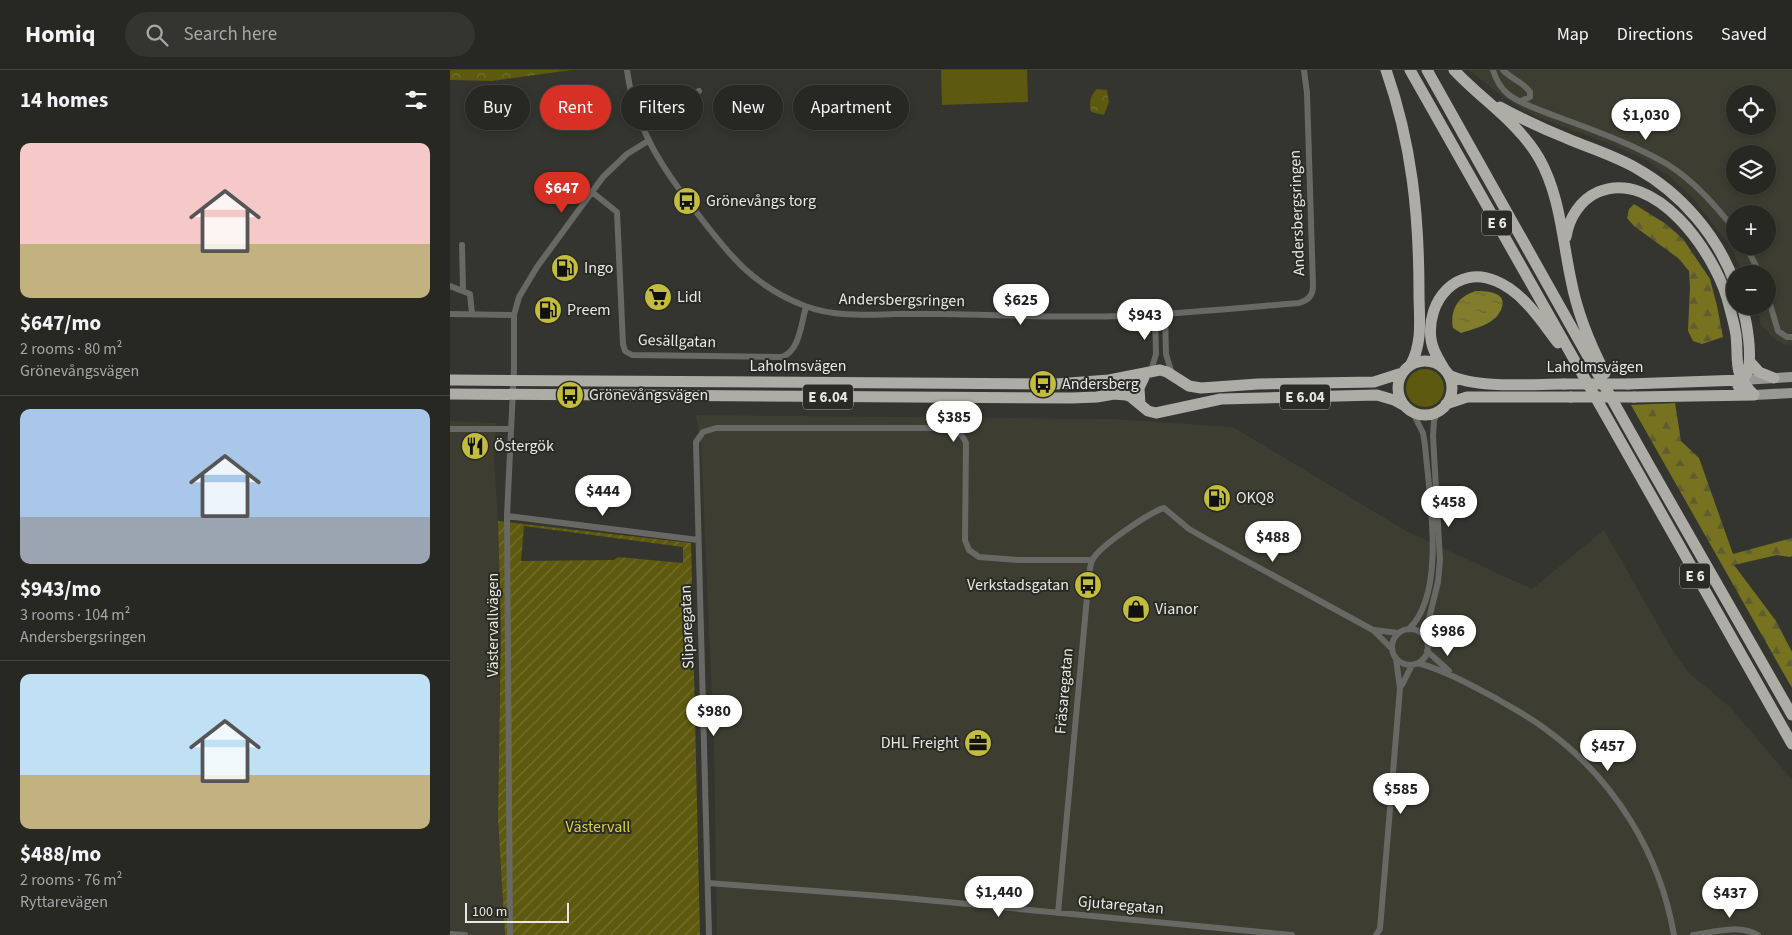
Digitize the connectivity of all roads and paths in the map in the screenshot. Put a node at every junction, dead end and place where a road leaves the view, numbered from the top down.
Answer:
1 (627, 70) edge
2 (1304, 70) edge
3 (1386, 70) edge
4 (1410, 70) edge
5 (1427, 70) edge
6 (1454, 70) edge
7 (1493, 70) edge
8 (1503, 70) edge
9 (629, 85) edge
10 (1488, 100) junction
11 (1521, 101) junction
12 (644, 130) edge
13 (648, 141) junction
14 (592, 192) junction
15 (1726, 219) edge
16 (1565, 244) junction
17 (462, 245) dead end
18 (1727, 265) edge
19 (450, 286) edge
20 (463, 290) junction
21 (806, 306) junction
22 (450, 314) edge
23 (472, 314) junction
24 (1165, 314) junction
25 (514, 315) junction
26 (1155, 315) junction
27 (1744, 315) edge
28 (1773, 315) edge
29 (1792, 337) edge
30 (1737, 360) junction
31 (1750, 362) junction
32 (1411, 364) junction
33 (1148, 372) junction
34 (1447, 372) junction
35 (1402, 373) junction
36 (1172, 375) junction
37 (1583, 375) junction
38 (1792, 377) edge
39 (1774, 378) junction
40 (450, 380) edge
41 (513, 380) junction
42 (1742, 380) junction
43 (1720, 381) junction
44 (1792, 393) edge
45 (450, 394) edge
46 (1754, 394) junction
47 (512, 395) junction
48 (1728, 395) junction
49 (1140, 404) junction
50 (1442, 408) junction
51 (1408, 409) junction
52 (450, 429) edge
53 (510, 430) junction
54 (1649, 465) junction
55 (507, 516) junction
56 (698, 540) junction
57 (1092, 560) junction
58 (1409, 629) junction
59 (1373, 630) junction
60 (1398, 633) junction
61 (1426, 640) junction
62 (1392, 648) junction
63 (1427, 651) junction
64 (1396, 659) junction
65 (1415, 664) junction
66 (1456, 676) junction
67 (1400, 688) junction
68 (1792, 716) edge
69 (1792, 744) edge
70 (708, 883) junction
71 (1058, 913) junction
72 (450, 934) edge
73 (464, 935) edge
74 (510, 935) edge
75 (709, 935) edge
76 (1292, 935) edge
77 (1376, 935) edge
78 (1674, 935) edge
79 (1693, 935) edge
80 (1758, 935) edge

1 - 9 street, Andersbergsringen
2 - 24 street, Andersbergsringen
3 - 32 highway
4 - 37 highway, E 6
5 - 54 highway, E 6
6 - 10 highway
7 - 11 street
8 - 11 street
10 - 16 highway
10 - 18 highway
11 - 15 street
12 - 13 street, Andersbergsringen
13 - 14 street
13 - 21 street, Andersbergsringen
14 - 21 street, Gesällgatan
14 - 25 street
16 - 30 highway
16 - 54 highway
17 - 20 street
19 - 20 street
20 - 23 street
21 - 26 street, Andersbergsringen
22 - 23 street
23 - 25 street
24 - 26 street, Andersbergsringen
24 - 36 street
25 - 41 street, Västervallvägen
26 - 33 street
27 - 31 highway
28 - 29 street
30 - 42 highway
30 - 43 highway
31 - 39 highway
31 - 42 highway
32 - 34 highway, Laholmsvägen
32 - 35 highway, Laholmsvägen
33 - 36 highway, Laholmsvägen / E 6.04
33 - 41 highway, Laholmsvägen / E 6.04
33 - 49 highway
34 - 37 highway
34 - 43 highway, Laholmsvägen, bridge
34 - 50 highway
35 - 36 highway, Laholmsvägen / E 6.04
35 - 51 highway
37 - 69 highway, E 6
38 - 39 main road, Laholmsvägen
39 - 42 main road, Laholmsvägen
40 - 41 highway, Laholmsvägen / E 6.04
41 - 47 street, Västervallvägen
42 - 43 highway, Laholmsvägen
42 - 46 highway
42 - 48 highway
44 - 46 main road, Laholmsvägen
45 - 47 highway, Laholmsvägen / E 6.04
46 - 48 highway, Laholmsvägen
47 - 49 highway, Laholmsvägen / E 6.04
47 - 53 street, Västervallvägen
48 - 50 highway, Laholmsvägen, bridge
49 - 51 highway, Laholmsvägen / E 6.04
50 - 51 highway, Laholmsvägen
50 - 61 street
51 - 58 street
52 - 53 street
53 - 55 street, Västervallvägen
54 - 68 highway, E 6
55 - 56 street
55 - 74 street, Västervallvägen
56 - 57 street
56 - 70 street, Sliparegatan
57 - 59 street
57 - 71 street, Fräsaregatan
58 - 60 street
58 - 61 street
59 - 60 street
59 - 62 street
60 - 62 street
61 - 63 street
62 - 64 street
63 - 65 street
63 - 66 street
64 - 65 street
64 - 67 street
65 - 66 street
65 - 67 street
66 - 78 street
67 - 77 street
70 - 71 street, Gjutaregatan
70 - 75 street, Sliparegatan
71 - 76 street, Gjutaregatan
72 - 73 street
79 - 80 street

